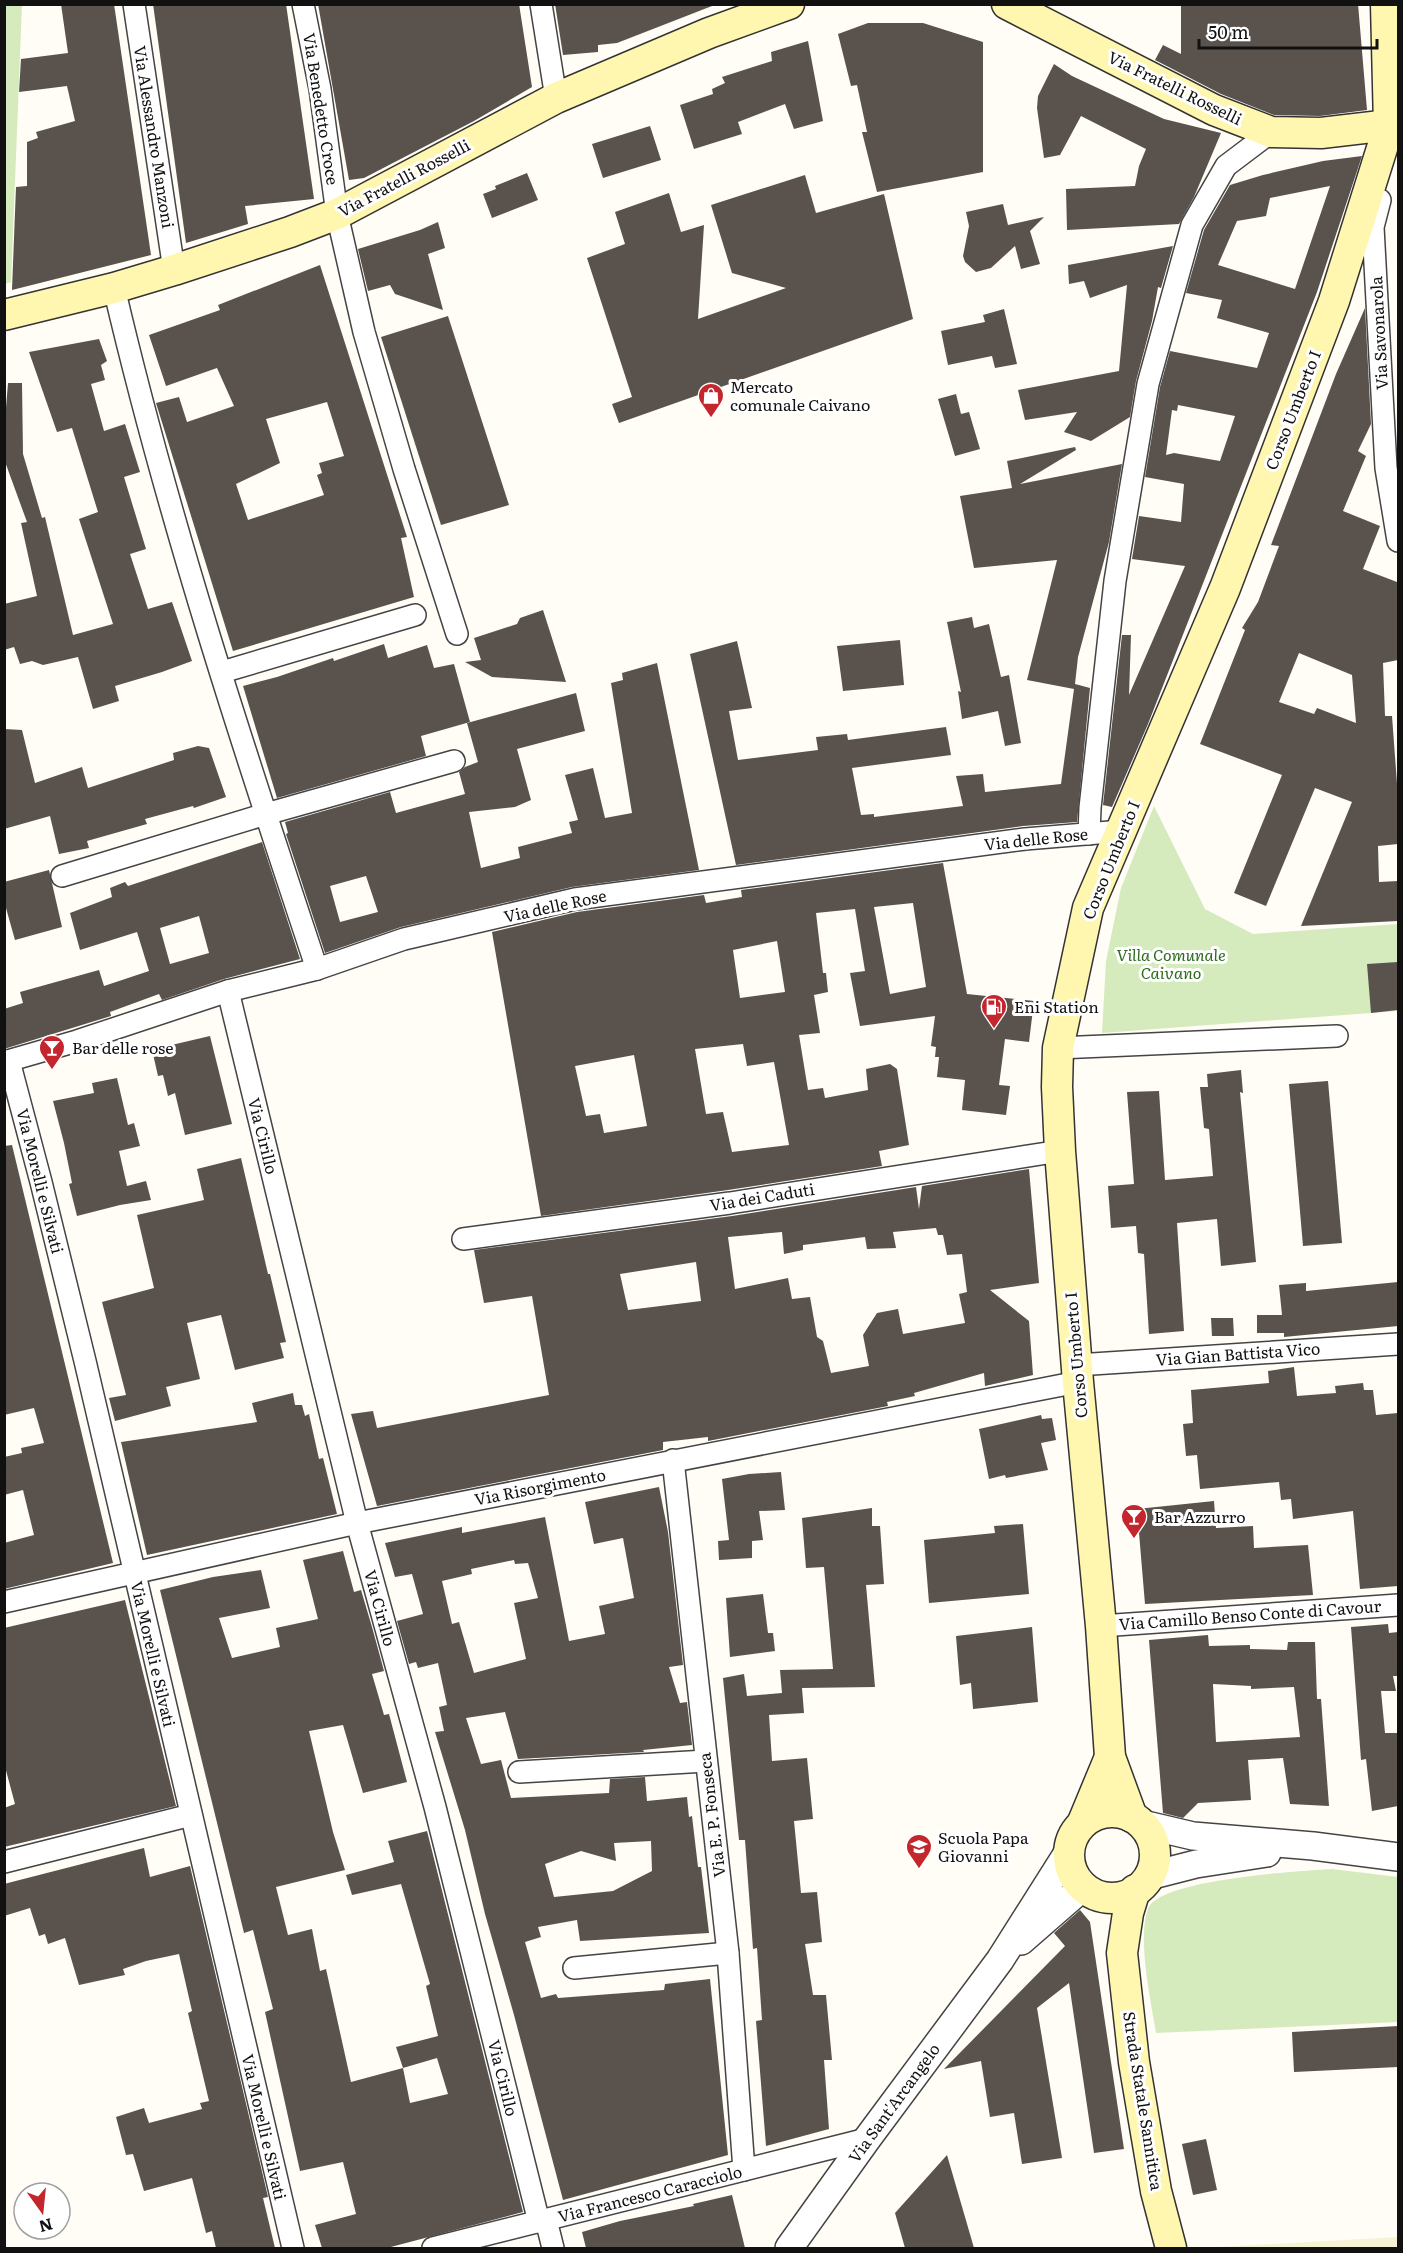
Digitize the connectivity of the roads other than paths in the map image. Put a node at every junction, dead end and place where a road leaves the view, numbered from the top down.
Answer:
1 (134, 4) edge
2 (303, 4) edge
3 (541, 4) edge
4 (789, 4) edge
5 (1007, 4) edge
6 (1386, 4) edge
7 (556, 98) junction
8 (1394, 125) edge
9 (1271, 132) junction
10 (337, 214) junction
11 (174, 270) junction
12 (114, 288) junction
13 (4, 315) edge
14 (1398, 541) edge
15 (415, 615) dead end
16 (457, 634) dead end
17 (222, 672) junction
18 (454, 761) dead end
19 (266, 814) junction
20 (1122, 831) junction
21 (1089, 834) junction
22 (62, 876) dead end
23 (317, 969) junction
24 (228, 991) junction
25 (1337, 1036) dead end
26 (1058, 1048) junction
27 (7, 1061) edge
28 (1060, 1150) junction
29 (463, 1239) dead end
30 (1398, 1344) edge
31 (1077, 1373) junction
32 (673, 1460) junction
33 (357, 1523) junction
34 (134, 1574) junction
35 (4, 1602) edge
36 (1398, 1605) edge
37 (1101, 1626) junction
38 (1110, 1757) junction
39 (706, 1761) junction
40 (519, 1772) dead end
41 (191, 1815) junction
42 (1137, 1820) junction
43 (1083, 1822) junction
44 (1313, 1846) junction
45 (1069, 1851) junction
46 (1398, 1857) edge
47 (4, 1862) edge
48 (1142, 1883) junction
49 (1091, 1892) junction
50 (728, 1953) junction
51 (1122, 1953) junction
52 (1000, 1960) junction
53 (574, 1968) dead end
54 (867, 2139) junction
55 (744, 2170) junction
56 (542, 2221) junction
57 (293, 2248) edge
58 (433, 2248) edge
59 (553, 2248) edge
60 (789, 2248) edge
61 (1171, 2248) edge

1 - 11 street, Via Alessandro Manzoni
2 - 10 street, Via Benedetto Croce
3 - 7 street
4 - 7 main road, Via Fratelli Rosselli
5 - 9 main road, Via Fratelli Rosselli
6 - 8 main road, Corso Umberto I
7 - 10 main road, Via Fratelli Rosselli
8 - 9 main road, Via Fratelli Rosselli
8 - 14 street, Via Savonarola
8 - 20 main road, Corso Umberto I
9 - 21 street
10 - 11 main road, Via Fratelli Rosselli
10 - 16 street, Via Benedetto Croce
11 - 12 main road, Via Fratelli Rosselli
12 - 13 main road, Via Fratelli Rosselli
12 - 17 street
15 - 17 street
17 - 19 street
18 - 19 street
19 - 22 street
19 - 23 street
20 - 21 street, Via delle Rose
20 - 26 main road, Corso Umberto I
21 - 23 street, Via delle Rose
23 - 24 street, Via delle Rose
24 - 27 street, Via delle Rose
24 - 33 street, Via Cirillo
25 - 26 street
26 - 28 main road, Corso Umberto I
27 - 34 street, Via Morelli e Silvati
28 - 29 street, Via dei Caduti
28 - 31 main road, Corso Umberto I
30 - 31 street, Via Gian Battista Vico
31 - 32 street, Via Risorgimento
31 - 37 main road, Corso Umberto I
32 - 33 street, Via Risorgimento
32 - 39 street, Via E. P. Fonseca
33 - 34 street, Via Risorgimento
33 - 56 street, Via Cirillo
34 - 35 street, Via Risorgimento
34 - 41 street, Via Morelli e Silvati
36 - 37 street, Via Camillo Benso Conte di Cavour
37 - 38 main road, Corso Umberto I
38 - 42 main road, Corso Umberto I
38 - 43 main road, Corso Umberto I
39 - 40 street
39 - 50 street, Via E. P. Fonseca
41 - 47 street
41 - 57 street, Via Morelli e Silvati
42 - 43 main road
42 - 44 street
42 - 48 main road
43 - 45 main road
44 - 46 street
44 - 48 street
45 - 49 main road
45 - 52 street
48 - 49 main road
48 - 51 main road, Strada Statale Sannitica
49 - 51 main road, Strada Statale Sannitica
49 - 52 street
50 - 53 street
50 - 55 street, Via E. P. Fonseca
51 - 61 main road, Strada Statale Sannitica
52 - 54 street, Via Sant'Arcangelo
54 - 55 street, Via Francesco Caracciolo
54 - 60 street, Via Sant'Arcangelo
55 - 56 street, Via Francesco Caracciolo
56 - 58 street, Via Francesco Caracciolo
56 - 59 street, Via Cirillo

